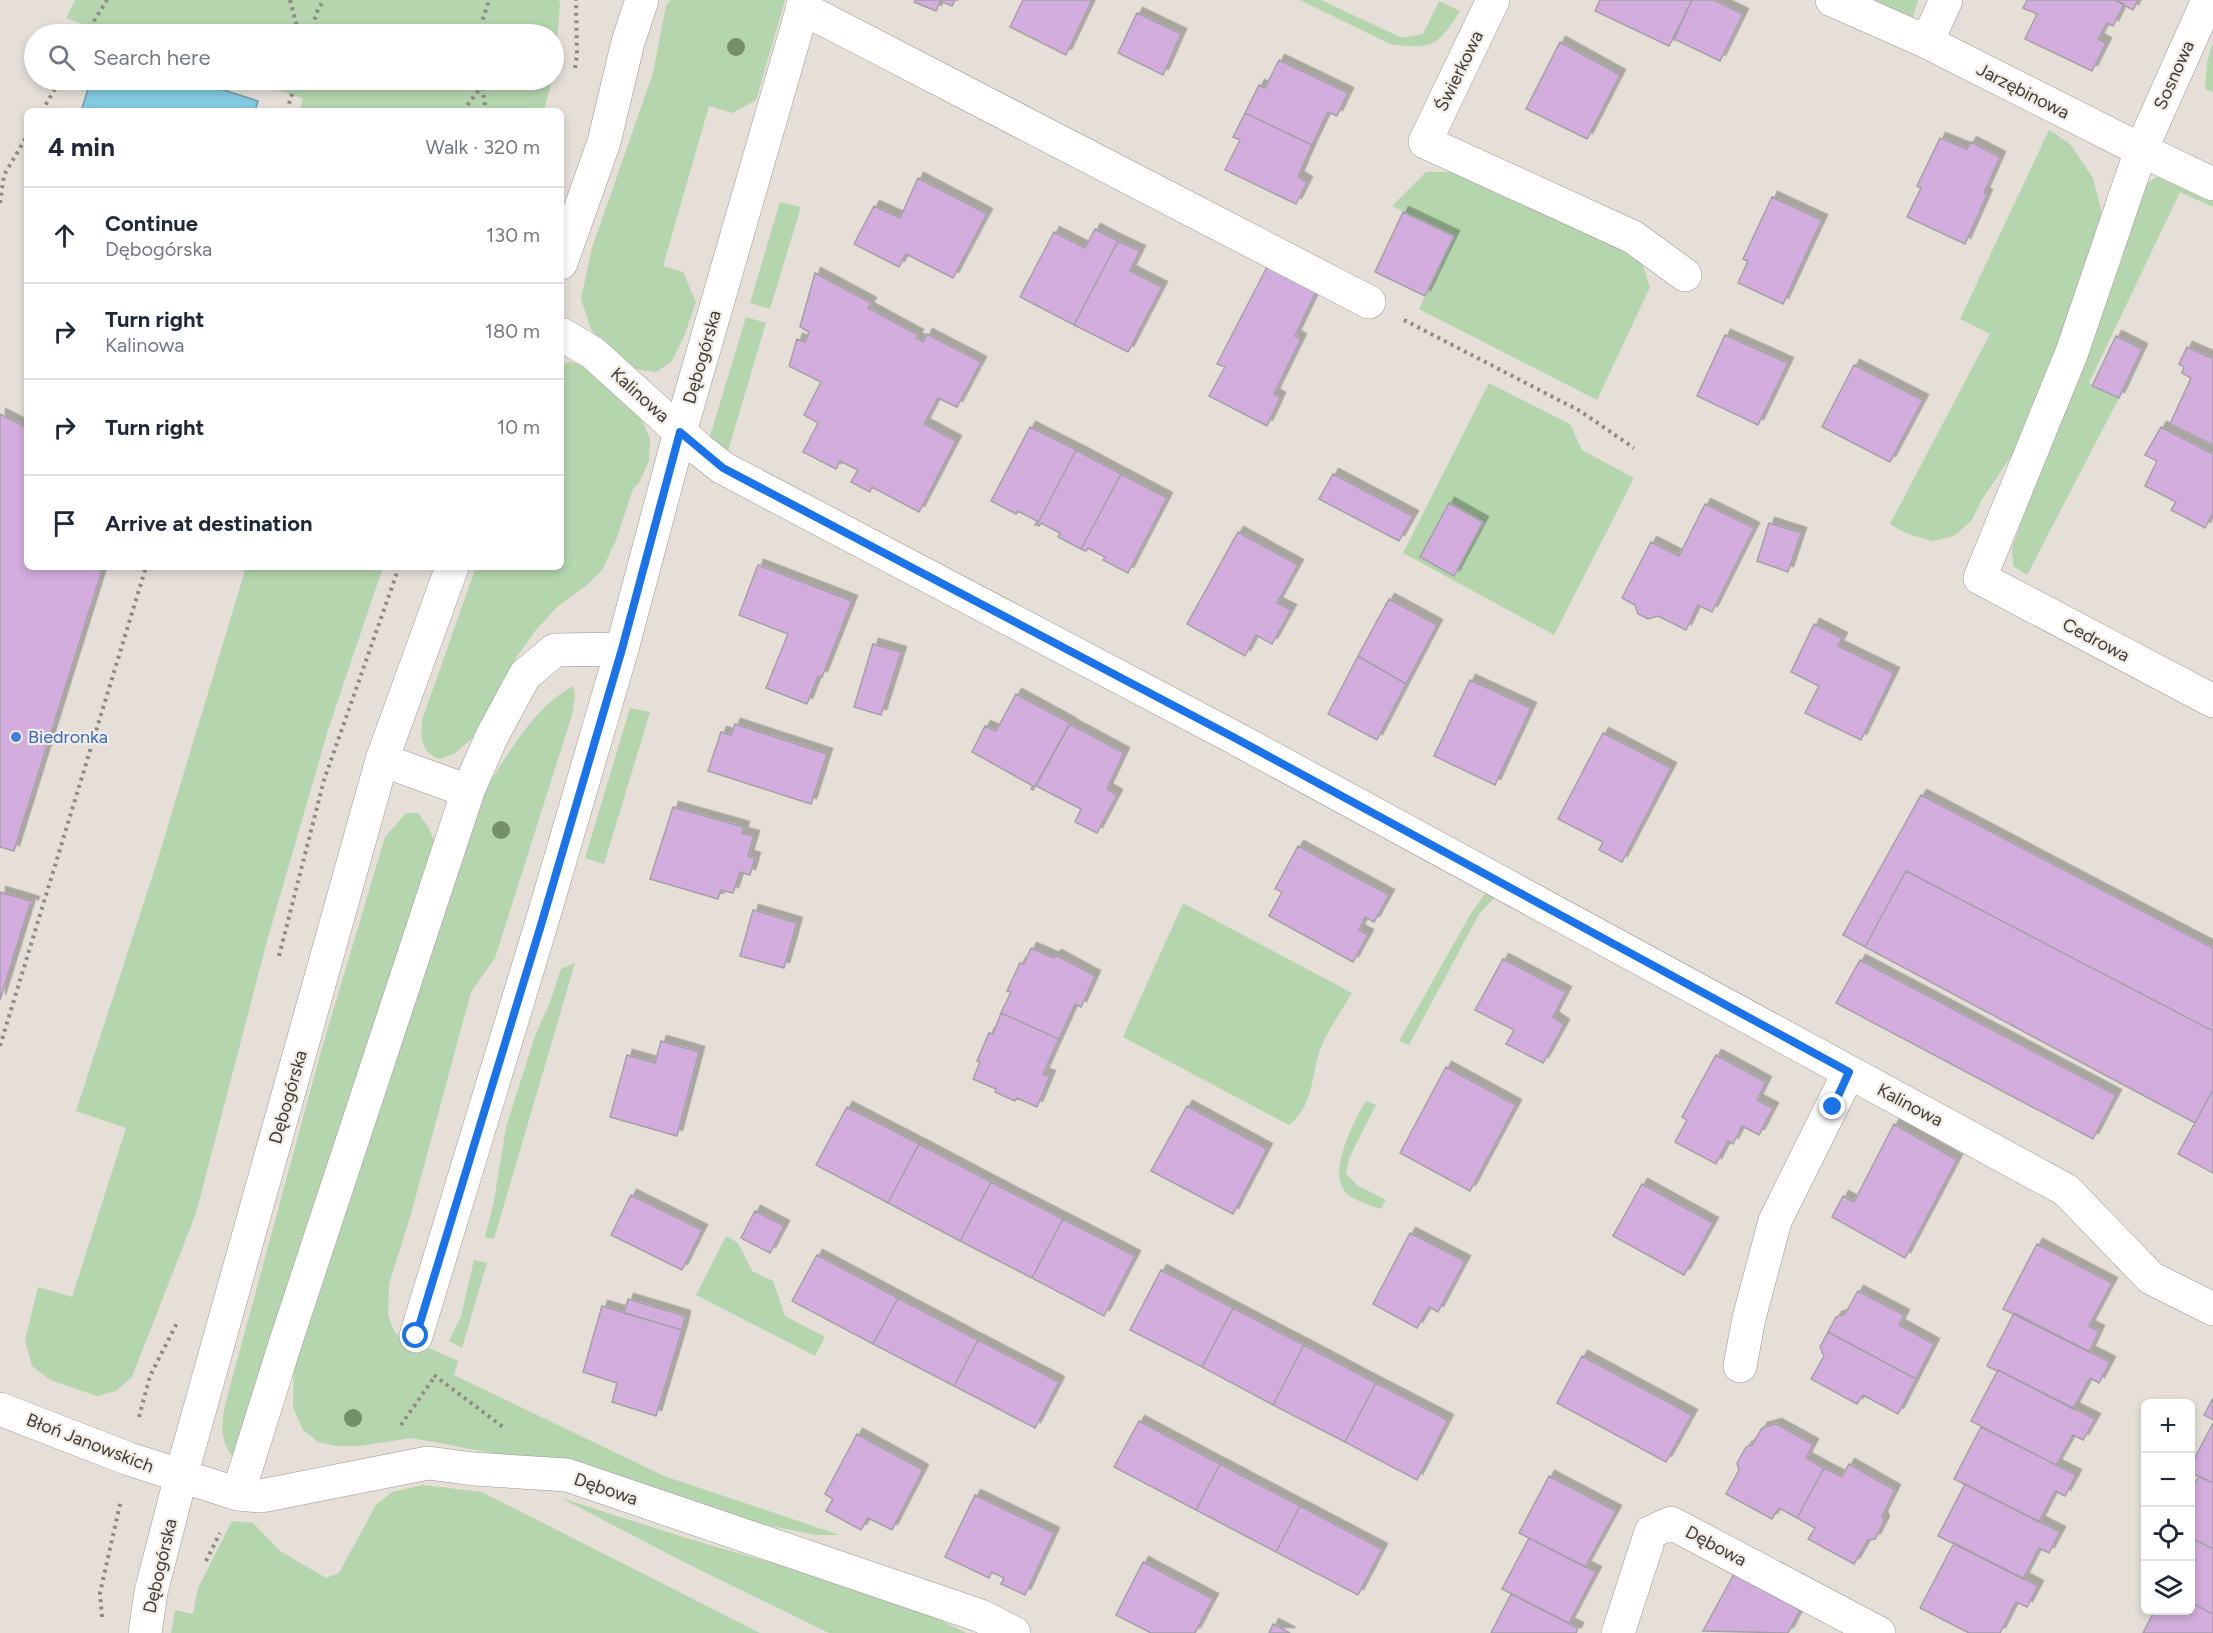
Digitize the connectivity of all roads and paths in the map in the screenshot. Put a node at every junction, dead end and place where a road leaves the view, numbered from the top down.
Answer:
1 (106, 0) edge
2 (290, 0) edge
3 (324, 0) edge
4 (489, 0) edge
5 (576, 0) edge
6 (621, 0) edge
7 (642, 0) edge
8 (1493, 0) edge
9 (1832, 0) edge
10 (1946, 0) edge
11 (2208, 0) edge
12 (804, 4) edge
13 (92, 24) edge
14 (296, 24) edge
15 (313, 24) edge
16 (481, 24) edge
17 (628, 42) junction
18 (1927, 42) junction
19 (573, 78) dead end
20 (54, 90) edge
21 (293, 90) edge
22 (478, 90) edge
23 (482, 90) edge
24 (44, 108) edge
25 (287, 108) edge
26 (465, 108) edge
27 (485, 108) edge
28 (24, 141) edge
29 (2141, 150) junction
30 (2213, 184) edge
31 (0, 203) edge
32 (564, 255) edge
33 (1685, 275) dead end
34 (1369, 302) joint
35 (564, 336) edge
36 (680, 432) junction
37 (1634, 448) dead end
38 (145, 570) edge
39 (451, 570) edge
40 (1980, 578) joint
41 (622, 649) junction
42 (2213, 701) edge
43 (382, 760) junction
44 (468, 791) junction
45 (0, 1046) edge
46 (1849, 1072) junction
47 (2213, 1309) edge
48 (179, 1319) dead end
49 (416, 1336) joint
50 (1740, 1366) dead end
51 (0, 1409) edge
52 (140, 1412) dead end
53 (511, 1433) dead end
54 (181, 1476) junction
55 (123, 1493) dead end
56 (238, 1494) junction
57 (102, 1622) dead end
58 (1839, 1623) edge
59 (145, 1633) edge
60 (1014, 1633) edge
61 (1618, 1633) edge
62 (1879, 1633) edge

1 - 13 path
2 - 14 path
3 - 15 path
4 - 16 path
5 - 19 path
6 - 17 street
7 - 17 street
8 - 33 street, Świerkowa
9 - 18 street, Jarzębinowa
10 - 18 street
11 - 29 street, Sosnowa
12 - 34 street
12 - 36 street, Dębogórska
17 - 32 street
18 - 29 street, Jarzębinowa
20 - 24 path
21 - 25 path
22 - 26 path
23 - 27 path
28 - 31 path
29 - 30 street, Jarzębinowa
29 - 40 street, Sosnowa
34 - 37 path
35 - 36 street, Kalinowa
36 - 41 street, Dębogórska
36 - 46 street, Kalinowa
38 - 45 path
39 - 43 street, Dębogórska
40 - 42 street, Cedrowa
41 - 44 street
41 - 49 street, Dębogórska
43 - 44 street
43 - 54 street, Dębogórska
44 - 56 street
46 - 47 street, Kalinowa
46 - 50 street
48 - 52 path
49 - 53 path
51 - 54 street, Błoń Janowskich
54 - 56 street, Dębowa
54 - 59 street, Dębogórska
55 - 57 path
56 - 60 street, Dębowa
58 - 61 street, Dębowa
58 - 62 street, Dębowa

